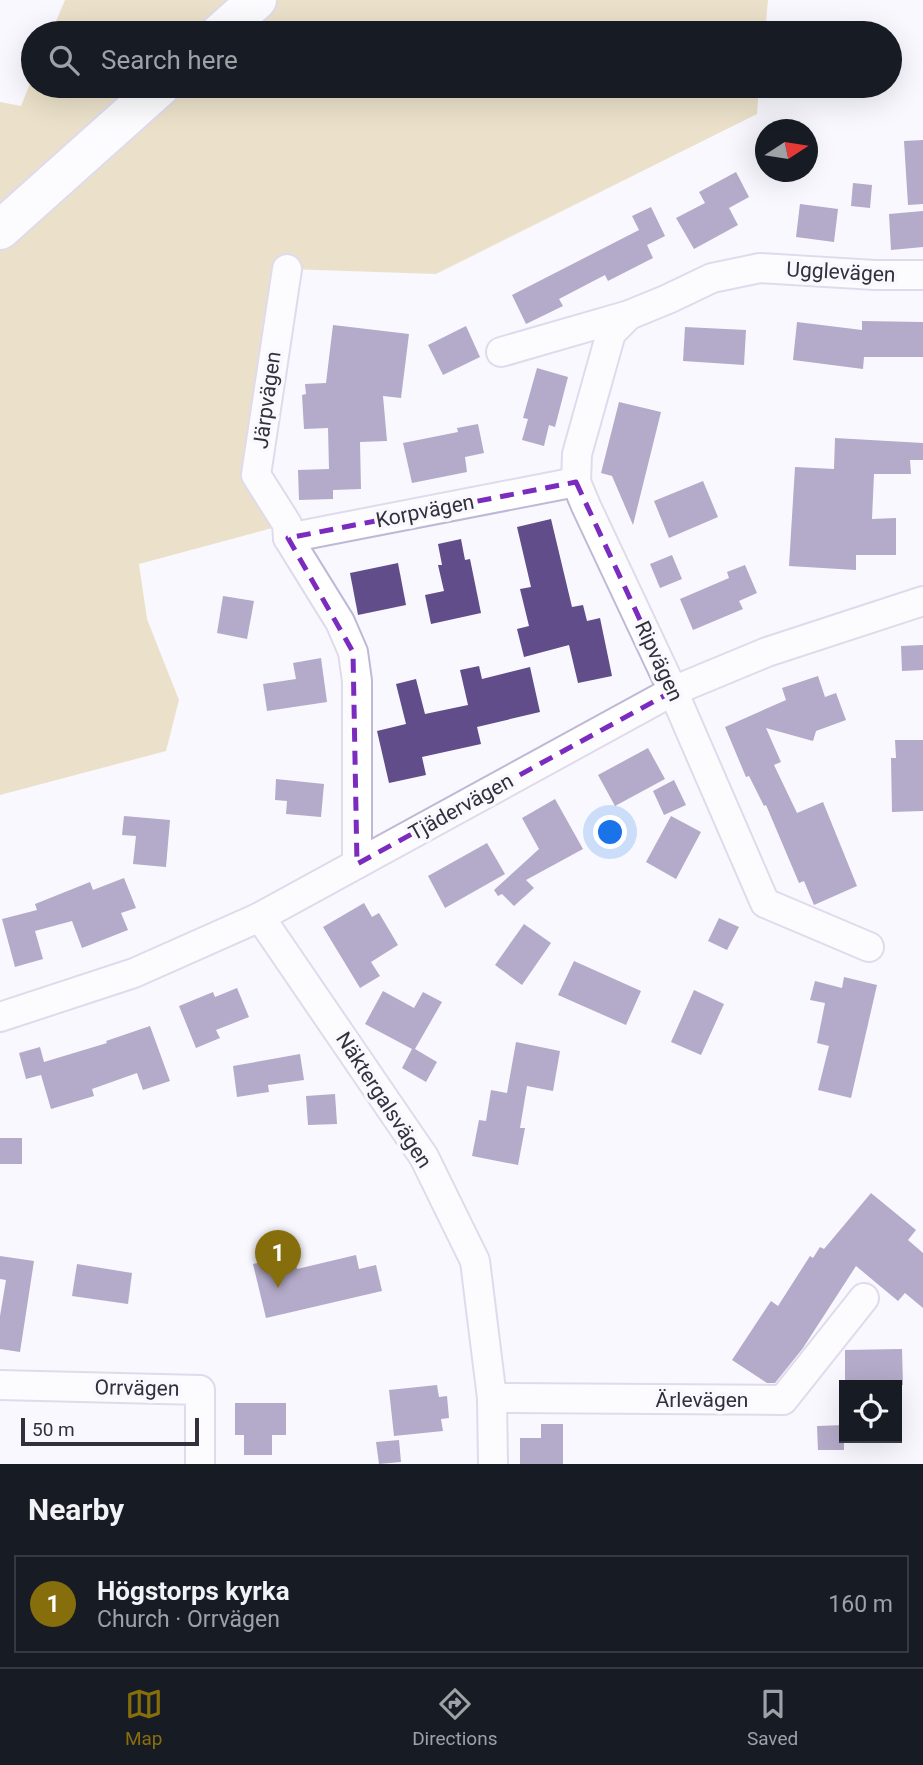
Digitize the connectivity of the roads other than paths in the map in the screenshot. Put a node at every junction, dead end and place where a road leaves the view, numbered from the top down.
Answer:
1 (257, 0) edge
2 (233, 21) edge
3 (148, 98) edge
4 (0, 230) edge
5 (287, 269) dead end
6 (923, 275) edge
7 (629, 315) junction
8 (501, 352) dead end
9 (576, 482) junction
10 (287, 531) junction
11 (923, 601) edge
12 (673, 691) junction
13 (357, 864) junction
14 (260, 917) junction
15 (869, 947) dead end
16 (0, 1017) edge
17 (864, 1298) dead end
18 (0, 1385) edge
19 (492, 1398) junction
20 (200, 1464) edge
21 (494, 1464) edge

1 - 2 main road
3 - 4 main road
5 - 10 street, Järpvägen
6 - 7 street, Ugglevägen
7 - 8 street
7 - 9 street, Ripvägen
9 - 10 street, Korpvägen
9 - 12 street, Ripvägen
10 - 13 street, Järpvägen
11 - 12 street, Tjädervägen
12 - 13 street, Tjädervägen
12 - 15 street, Ripvägen
13 - 14 street, Tjädervägen
14 - 16 street, Tjädervägen
14 - 19 street, Näktergalsvägen
17 - 19 street, Ärlevägen
18 - 20 street, Orrvägen
19 - 21 street, Näktergalsvägen

